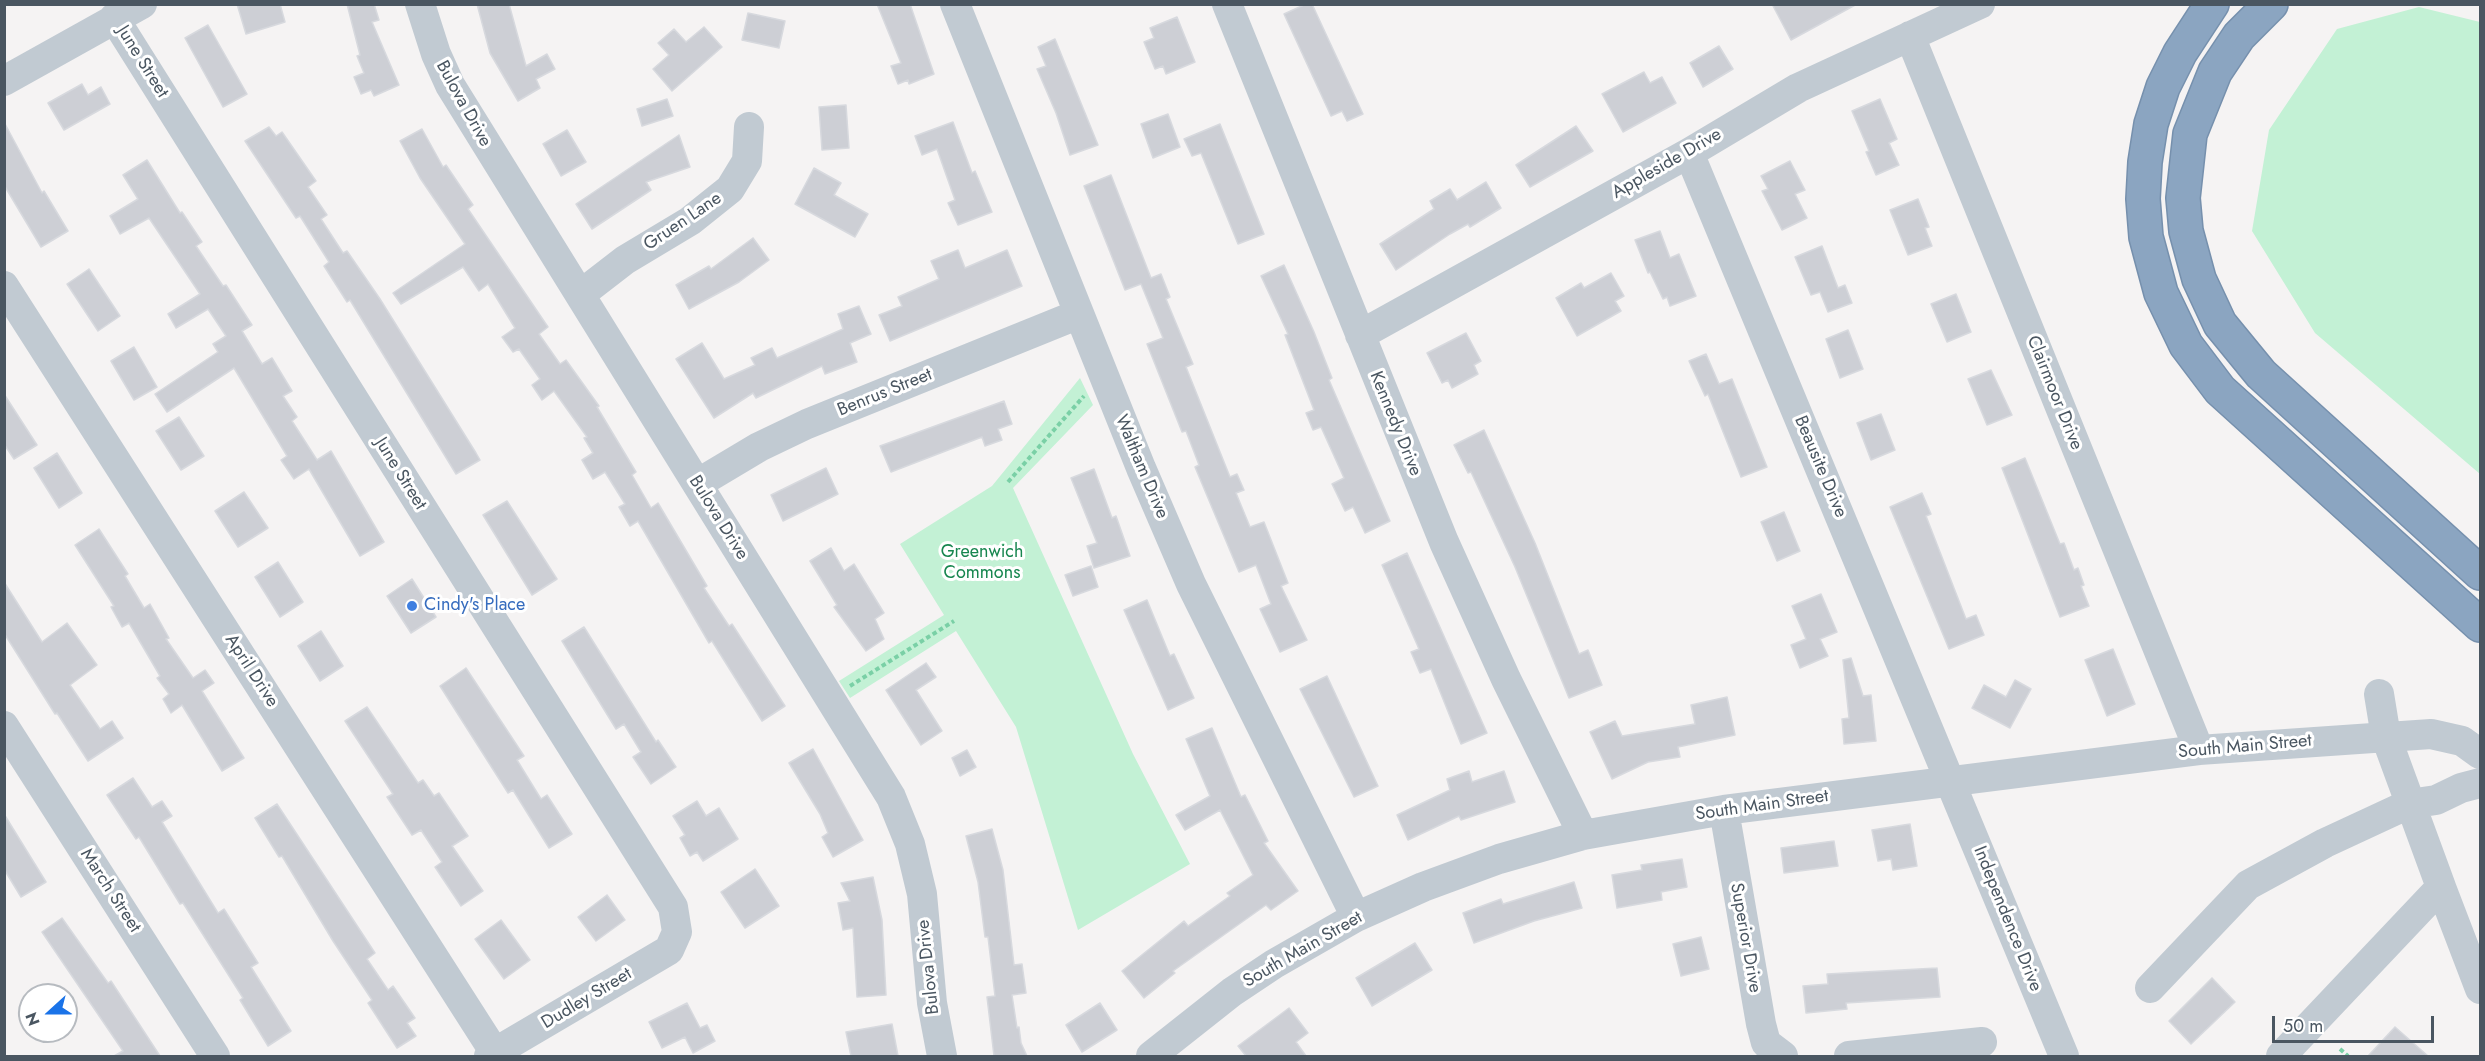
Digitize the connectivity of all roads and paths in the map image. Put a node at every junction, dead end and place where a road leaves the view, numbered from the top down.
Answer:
1 (142, 4) edge
2 (420, 4) edge
3 (955, 4) edge
4 (1227, 4) edge
5 (1980, 4) edge
6 (2212, 4) edge
7 (2271, 4) edge
8 (114, 18) junction
9 (1910, 36) junction
10 (4, 81) edge
11 (749, 127) dead end
12 (1689, 153) junction
13 (4, 286) edge
14 (581, 294) junction
15 (1079, 314) junction
16 (1360, 335) junction
17 (1087, 393) dead end
18 (1008, 482) dead end
19 (697, 484) junction
20 (2481, 573) edge
21 (954, 621) dead end
22 (2481, 625) edge
23 (850, 686) dead end
24 (2379, 694) dead end
25 (4, 726) edge
26 (2386, 737) junction
27 (2199, 750) junction
28 (2481, 754) edge
29 (1950, 781) junction
30 (2481, 783) edge
31 (2409, 804) junction
32 (1724, 810) junction
33 (1583, 835) junction
34 (2441, 887) junction
35 (1356, 917) junction
36 (677, 932) joint
37 (2150, 988) dead end
38 (2481, 989) edge
39 (1982, 1042) dead end
40 (2340, 1049) dead end
41 (2294, 1052) edge
42 (494, 1055) edge
43 (215, 1056) edge
44 (942, 1056) edge
45 (1151, 1056) edge
46 (1783, 1056) edge
47 (1849, 1056) edge
48 (2064, 1056) edge
49 (2348, 1056) edge

1 - 8 street
2 - 14 street, Bulova Drive
3 - 15 street, Waltham Drive
4 - 16 street, Kennedy Drive
5 - 9 street, Appleside Drive
6 - 22 highway
7 - 20 highway
8 - 10 street
8 - 36 street, June Street
9 - 12 street, Appleside Drive
9 - 27 street, Clairmoor Drive
11 - 14 street, Gruen Lane
12 - 16 street, Appleside Drive
12 - 29 street, Beausite Drive
13 - 42 street, April Drive
14 - 19 street, Bulova Drive
15 - 19 street, Benrus Street
15 - 35 street, Waltham Drive
16 - 33 street, Kennedy Drive
17 - 18 path
19 - 44 street, Bulova Drive
21 - 23 path
24 - 26 street
25 - 43 street, March Street
26 - 27 street, South Main Street
26 - 28 street, South Main Street
26 - 31 street
27 - 29 street, South Main Street
29 - 32 street, South Main Street
29 - 48 street, Independence Drive
30 - 31 street
31 - 34 street
31 - 37 street
32 - 33 street, South Main Street
32 - 46 street, Superior Drive
33 - 35 street, South Main Street
34 - 38 street
34 - 41 street
35 - 45 street, South Main Street
36 - 42 street, Dudley Street
39 - 47 street
40 - 49 path

